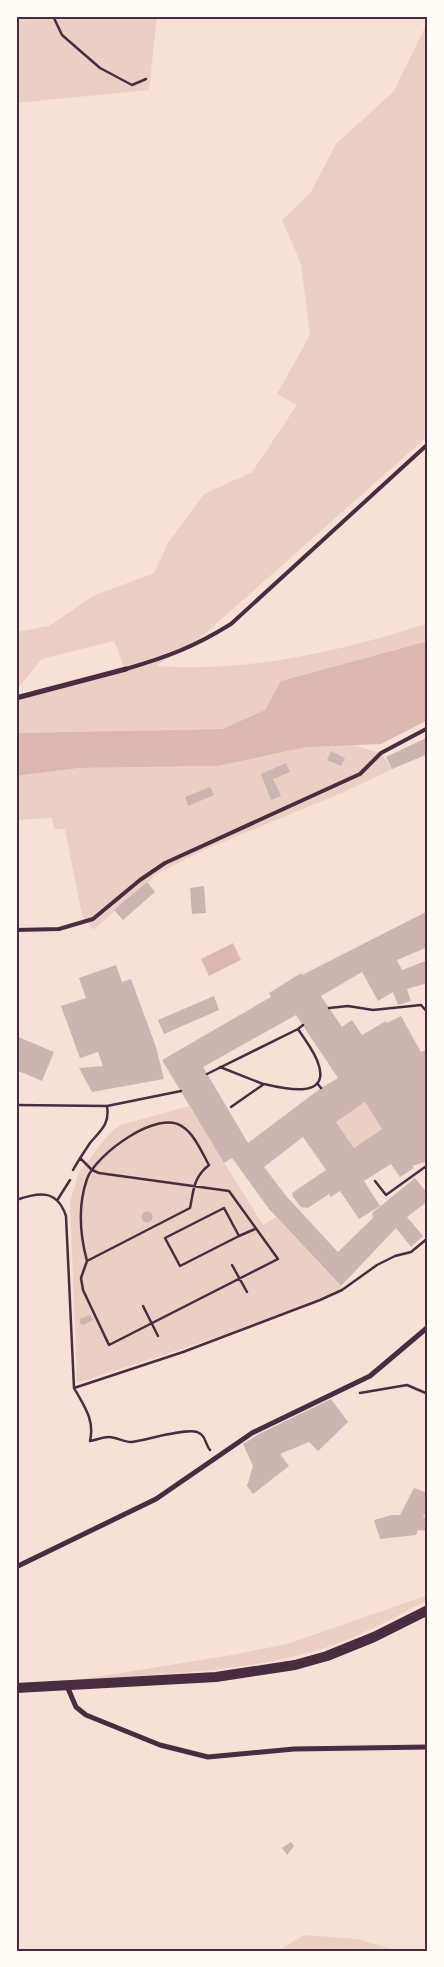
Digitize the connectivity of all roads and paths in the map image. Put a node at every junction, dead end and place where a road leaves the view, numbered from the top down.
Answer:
1 (54, 16) edge
2 (146, 79) dead end
3 (428, 444) edge
4 (126, 669) joint
5 (16, 698) edge
6 (428, 728) edge
7 (16, 930) edge
8 (328, 1008) dead end
9 (428, 1013) edge
10 (303, 1026) dead end
11 (298, 1029) junction
12 (220, 1067) junction
13 (207, 1074) dead end
14 (317, 1083) junction
15 (264, 1084) junction
16 (321, 1088) dead end
17 (181, 1091) dead end
18 (16, 1105) edge
19 (107, 1106) junction
20 (231, 1107) dead end
21 (80, 1158) junction
22 (428, 1167) edge
23 (73, 1170) dead end
24 (92, 1170) junction
25 (70, 1180) dead end
26 (374, 1181) dead end
27 (194, 1188) junction
28 (58, 1199) junction
29 (16, 1200) edge
30 (256, 1228) junction
31 (238, 1236) junction
32 (428, 1238) edge
33 (87, 1261) junction
34 (232, 1265) dead end
35 (240, 1278) junction
36 (247, 1292) dead end
37 (143, 1306) dead end
38 (152, 1323) junction
39 (428, 1327) edge
40 (158, 1336) dead end
41 (74, 1388) junction
42 (342, 1391) junction
43 (428, 1394) edge
44 (218, 1458) junction
45 (16, 1567) edge
46 (428, 1610) edge
47 (67, 1685) junction
48 (16, 1688) edge
49 (428, 1747) edge

1 - 2 path
3 - 4 lane
4 - 5 street
6 - 7 lane
8 - 9 path
10 - 11 path
11 - 12 path
11 - 14 path
12 - 13 path
12 - 15 path
14 - 15 path
14 - 16 path
15 - 20 path
17 - 19 path
18 - 19 path
19 - 21 path
21 - 23 path
21 - 24 path
22 - 26 path
24 - 27 path
24 - 27 path
24 - 33 path
25 - 28 path
27 - 30 path
27 - 33 path
28 - 29 path
28 - 41 path
30 - 31 path
30 - 35 path
31 - 31 path
32 - 41 path
33 - 38 path
34 - 35 path
35 - 36 path
35 - 38 path
37 - 38 path
38 - 40 path
39 - 42 street
41 - 44 path
42 - 43 path
42 - 44 street
44 - 45 street
46 - 47 main road
47 - 48 main road
47 - 49 street

